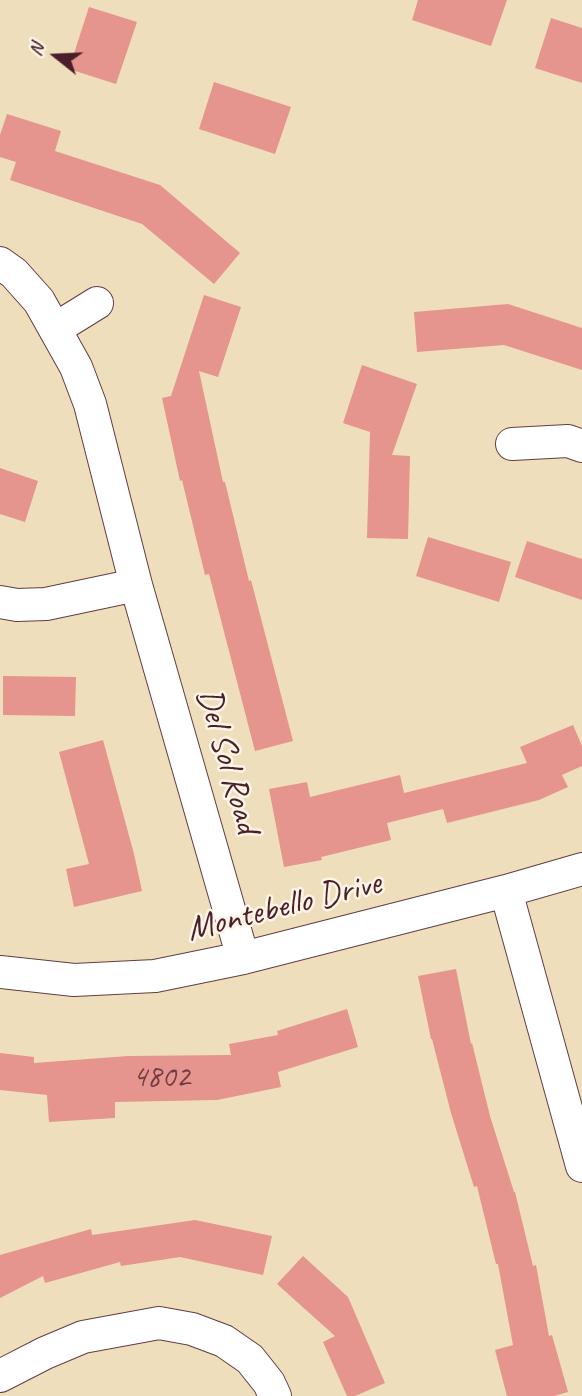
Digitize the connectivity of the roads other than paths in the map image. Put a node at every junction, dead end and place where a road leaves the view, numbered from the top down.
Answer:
1 (0, 263) edge
2 (97, 303) dead end
3 (55, 328) junction
4 (512, 444) dead end
5 (582, 446) edge
6 (136, 585) junction
7 (0, 602) edge
8 (582, 869) edge
9 (506, 891) junction
10 (243, 958) junction
11 (0, 972) edge
12 (582, 1166) edge
13 (0, 1376) edge
14 (275, 1396) edge

1 - 3 street, Del Sol Road
2 - 3 street
3 - 6 street, Del Sol Road
4 - 5 street
6 - 7 street
6 - 10 street, Del Sol Road
8 - 9 street, Montebello Drive
9 - 10 street, Montebello Drive
9 - 12 street
10 - 11 street, Montebello Drive
13 - 14 street

